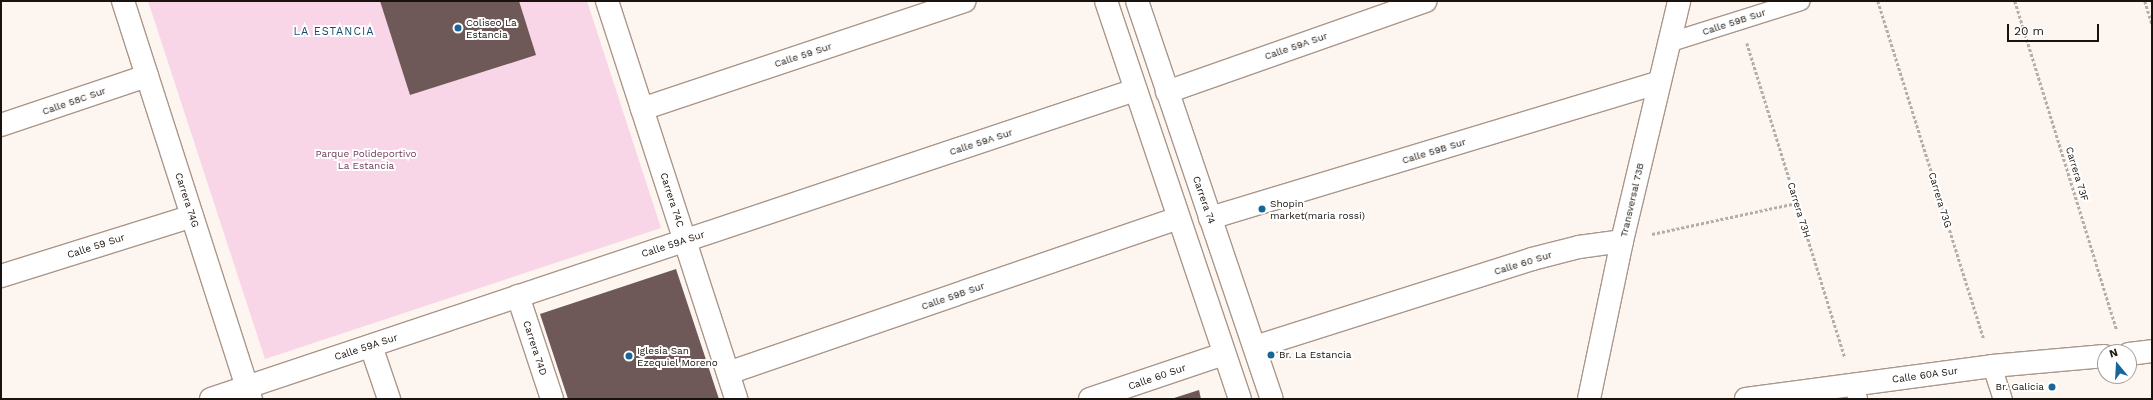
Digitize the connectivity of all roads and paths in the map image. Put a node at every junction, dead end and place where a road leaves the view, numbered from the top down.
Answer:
1 (123, 1) edge
2 (607, 1) edge
3 (964, 1) edge
4 (1106, 1) edge
5 (1137, 1) edge
6 (1425, 1) edge
7 (1678, 1) edge
8 (1801, 1) edge
9 (1878, 1) edge
10 (2015, 1) edge
11 (2145, 1) edge
12 (1740, 20) junction
13 (2152, 24) edge
14 (1668, 43) junction
15 (147, 76) junction
16 (1658, 83) junction
17 (1135, 90) junction
18 (1167, 92) junction
19 (642, 109) junction
20 (1, 125) edge
21 (1797, 203) junction
22 (192, 216) junction
23 (1178, 218) junction
24 (1210, 218) junction
25 (685, 240) junction
26 (1622, 241) junction
27 (1, 276) edge
28 (518, 296) junction
29 (2124, 344) edge
30 (371, 346) junction
31 (1254, 347) junction
32 (2137, 348) edge
33 (2152, 351) edge
34 (1224, 354) junction
35 (2097, 357) edge
36 (1992, 366) junction
37 (728, 373) junction
38 (1856, 392) edge
39 (249, 393) edge
40 (211, 399) edge
41 (389, 399) edge
42 (552, 399) edge
43 (736, 399) edge
44 (1090, 399) edge
45 (1240, 399) edge
46 (1272, 399) edge
47 (1589, 399) edge
48 (1746, 399) edge
49 (2003, 399) edge

1 - 15 street, Carrera 74G
2 - 19 street, Carrera 74C
3 - 19 street, Calle 59 Sur
4 - 17 street
5 - 18 street, Carrera 74
6 - 18 street, Calle 59A Sur
7 - 14 street, Transversal 73B
8 - 12 lane, Calle 59B Sur
9 - 36 path, Carrera 73G
10 - 29 path, Carrera 73F
11 - 13 path
12 - 14 lane, Calle 59B Sur
12 - 21 path, Carrera 73H
14 - 16 street, Transversal 73B
15 - 20 street, Calle 58C Sur
15 - 22 street, Carrera 74G
16 - 24 street, Calle 59B Sur
16 - 26 street, Transversal 73B
17 - 23 street
17 - 25 street, Calle 59A Sur
18 - 24 street, Carrera 74
19 - 25 street, Carrera 74C
21 - 26 path
21 - 38 path, Carrera 73H
22 - 27 street, Calle 59 Sur
22 - 39 street, Carrera 74G
23 - 34 street
23 - 37 street, Calle 59B Sur
24 - 31 street, Carrera 74
25 - 28 street, Calle 59A Sur
25 - 37 street, Carrera 74C
26 - 31 street, Calle 60 Sur
26 - 47 street, Transversal 73B
28 - 30 street, Calle 59A Sur
28 - 42 street, Carrera 74D
30 - 39 street, Calle 59A Sur
30 - 41 street
31 - 46 street, Carrera 74
32 - 33 street
34 - 44 street, Calle 60 Sur
34 - 45 street
35 - 36 street, Calle 60A Sur
36 - 38 street, Calle 60A Sur
36 - 49 lane
37 - 43 street, Carrera 74C
38 - 48 street, Calle 60A Sur
39 - 40 street, Calle 59A Sur

